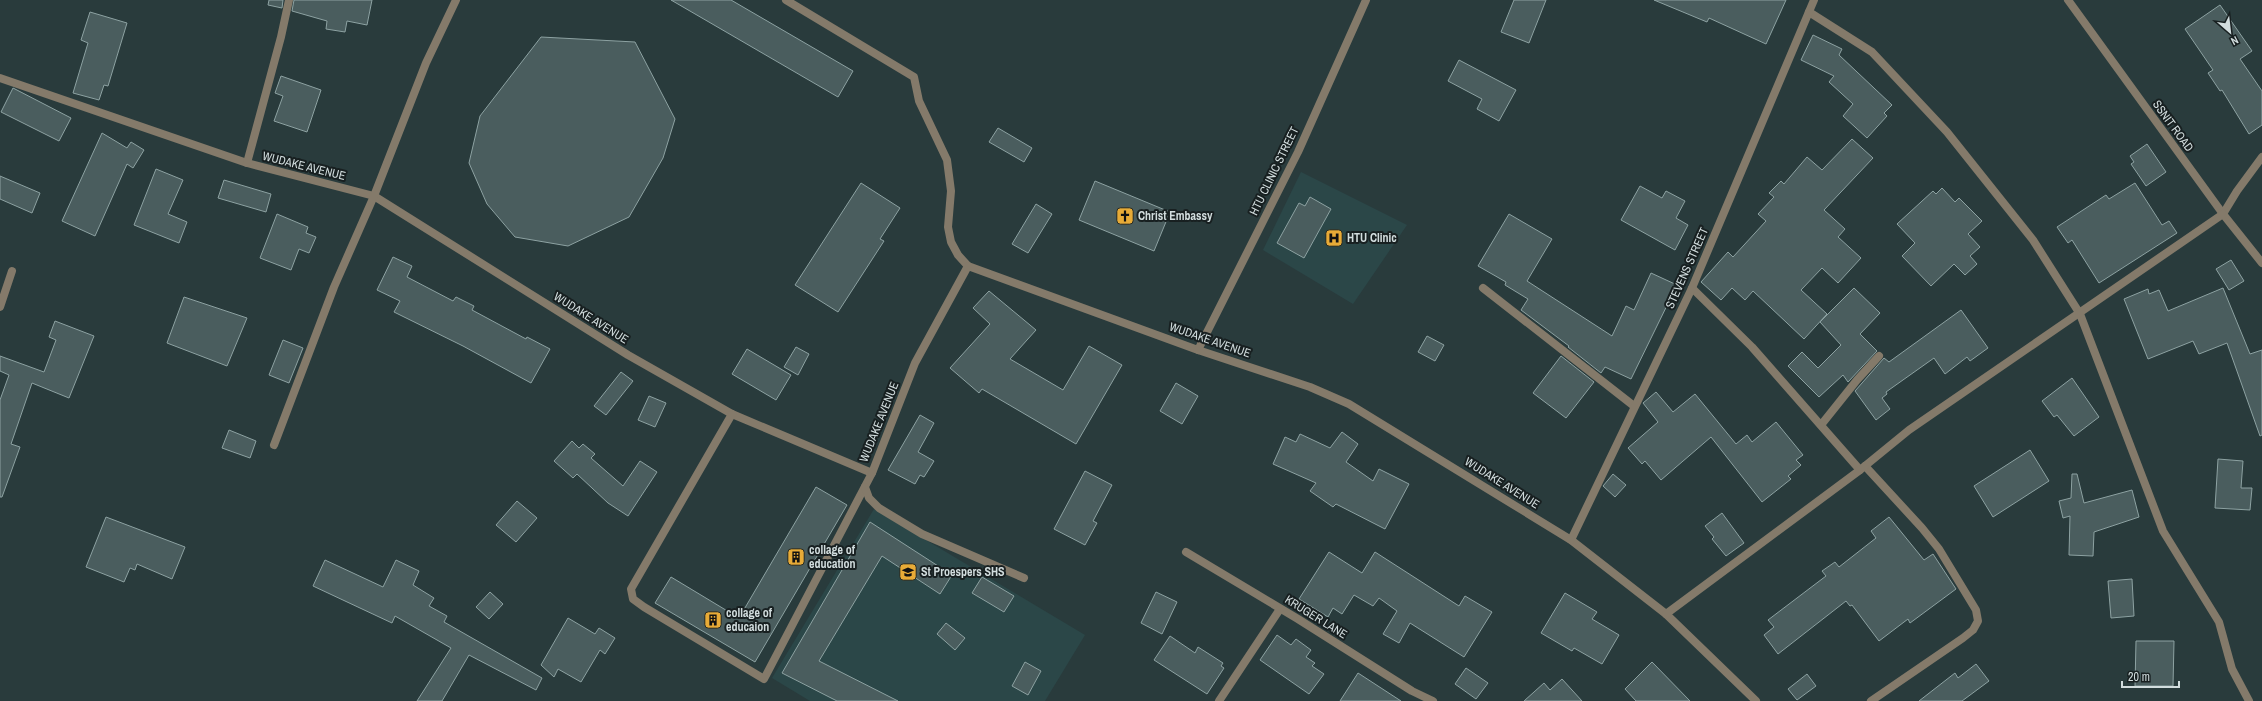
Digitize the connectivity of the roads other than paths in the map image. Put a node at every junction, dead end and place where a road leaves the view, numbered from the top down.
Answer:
1 (289, 0) edge
2 (456, 0) edge
3 (786, 0) edge
4 (1366, 0) edge
5 (1814, 0) edge
6 (2068, 0) edge
7 (1809, 12) junction
8 (0, 78) edge
9 (2262, 157) edge
10 (247, 163) junction
11 (374, 196) junction
12 (2223, 214) junction
13 (2262, 263) edge
14 (968, 266) junction
15 (12, 271) dead end
16 (1483, 288) dead end
17 (1692, 288) junction
18 (0, 307) edge
19 (2080, 314) junction
20 (1198, 350) junction
21 (1879, 356) dead end
22 (1634, 406) junction
23 (732, 414) junction
24 (1822, 425) junction
25 (274, 445) dead end
26 (1862, 468) junction
27 (872, 473) junction
28 (864, 487) junction
29 (1571, 540) junction
30 (1186, 552) dead end
31 (1024, 578) dead end
32 (1280, 609) junction
33 (1666, 614) junction
34 (1219, 701) edge
35 (1433, 701) edge
36 (1756, 701) edge
37 (1871, 701) edge
38 (2250, 701) edge

1 - 10 street
2 - 11 street
3 - 14 street
4 - 20 street, HTU CLINIC STREET
5 - 7 street, STEVENS STREET
6 - 12 street, SSNIT ROAD
7 - 17 street, STEVENS STREET
7 - 19 street
8 - 10 street, WUDAKE AVENUE
9 - 12 street
10 - 11 street, WUDAKE AVENUE
11 - 23 street, WUDAKE AVENUE
11 - 25 street
12 - 13 street, SSNIT ROAD
12 - 19 street
14 - 20 street, WUDAKE AVENUE
14 - 27 street, WUDAKE AVENUE
15 - 18 street
16 - 22 street
17 - 22 street, STEVENS STREET
17 - 24 street
19 - 26 street
19 - 38 street
20 - 29 street, WUDAKE AVENUE
21 - 24 street
22 - 29 street, STEVENS STREET
23 - 27 street, WUDAKE AVENUE
23 - 28 street
24 - 26 street
26 - 33 street
26 - 37 street
27 - 28 street
28 - 31 street
29 - 33 street, WUDAKE AVENUE
30 - 32 street, KRUGER LANE
32 - 34 street
32 - 35 street, KRUGER LANE
33 - 36 street, WUDAKE AVENUE

